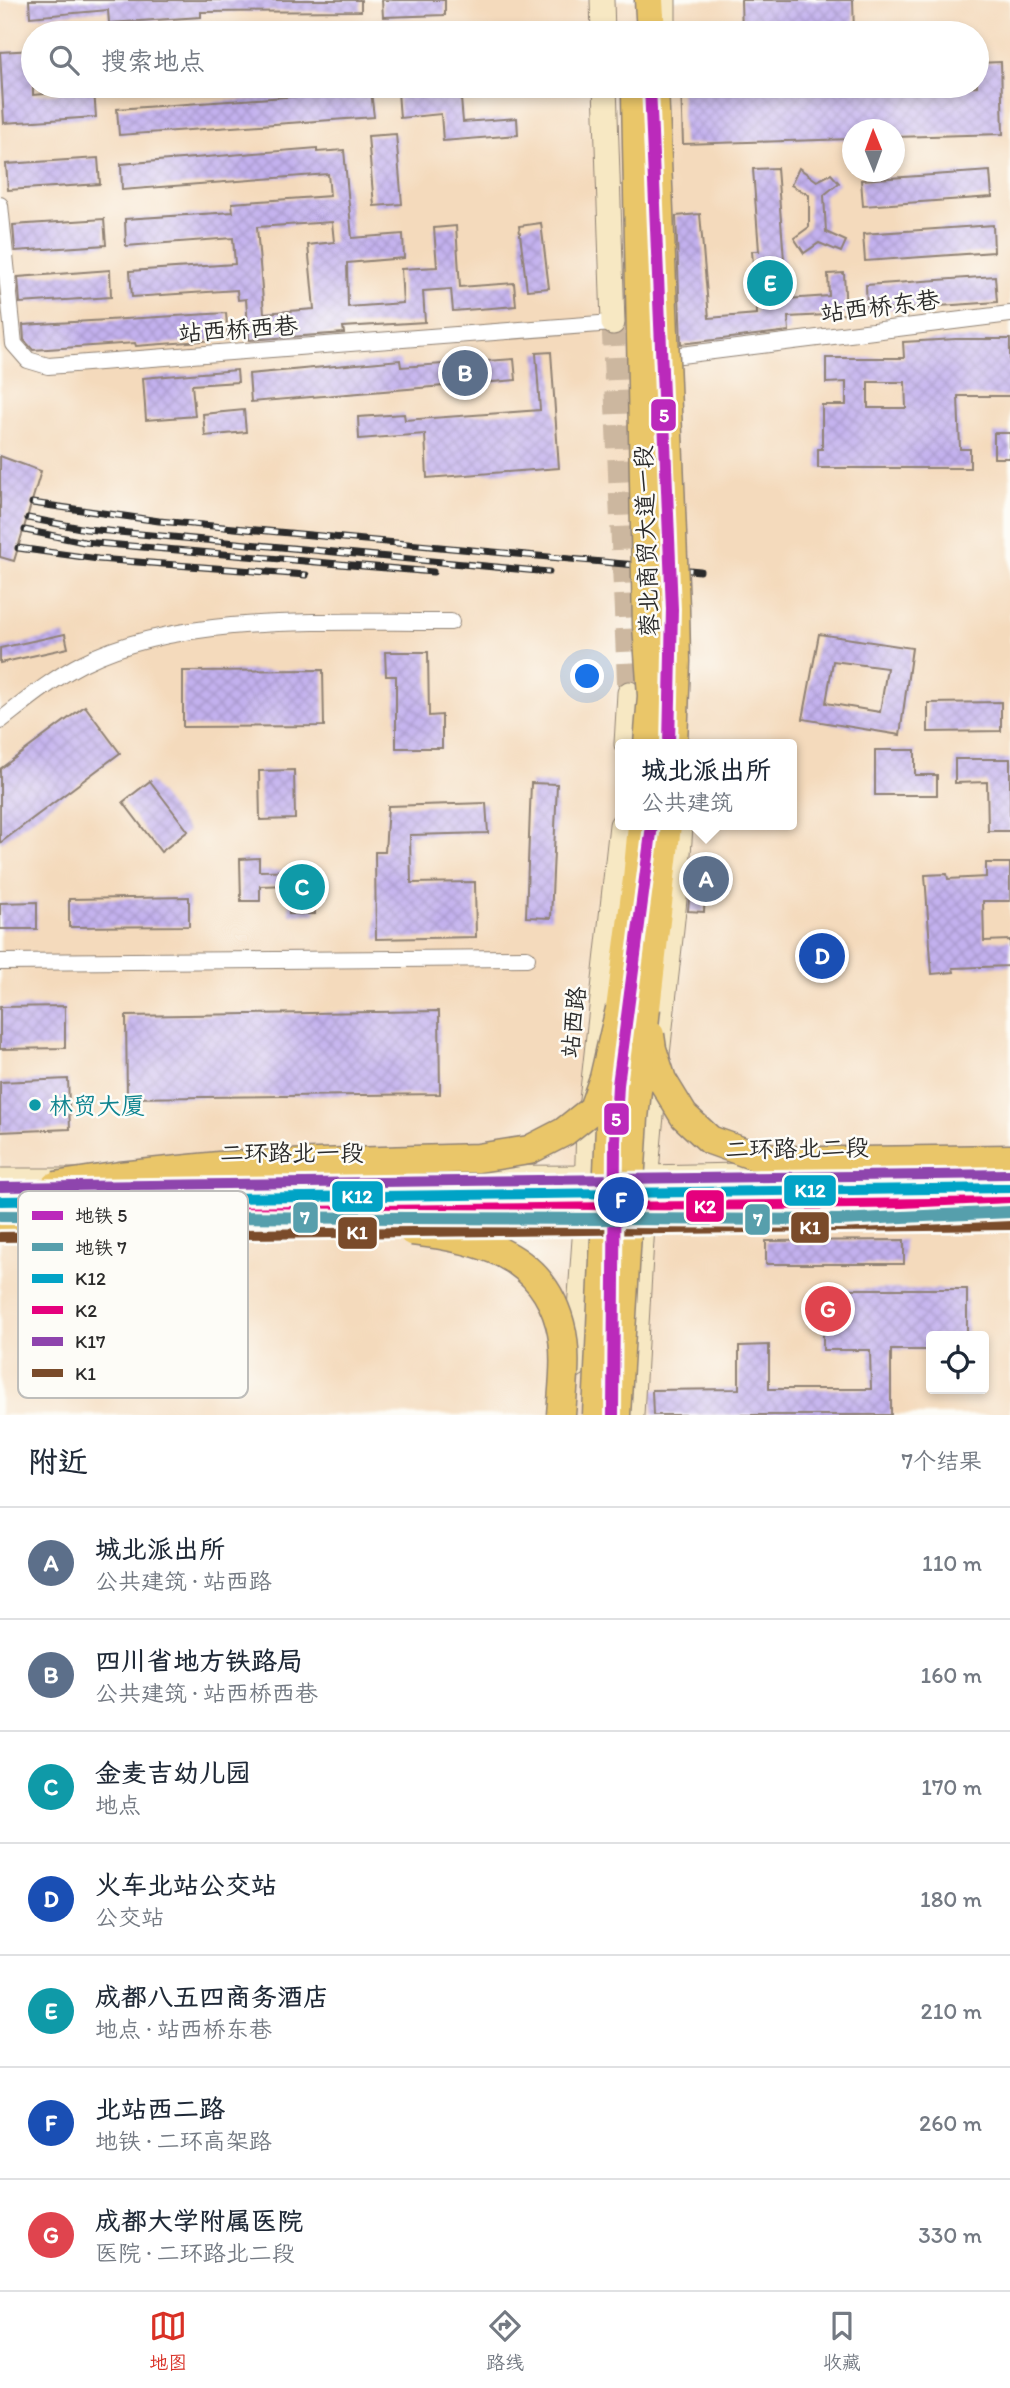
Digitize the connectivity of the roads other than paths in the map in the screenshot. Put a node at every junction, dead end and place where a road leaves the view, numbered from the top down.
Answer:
1 (602, 0) edge
2 (632, 0) edge
3 (649, 0) edge
4 (664, 0) edge
5 (603, 21) edge
6 (633, 21) edge
7 (651, 21) edge
8 (664, 21) edge
9 (605, 98) edge
10 (635, 98) edge
11 (654, 98) edge
12 (664, 98) edge
13 (0, 205) edge
14 (1010, 314) edge
15 (613, 323) joint
16 (673, 356) joint
17 (451, 622) dead end
18 (688, 690) dead end
19 (629, 693) tunnel mouth
20 (0, 721) edge
21 (626, 739) edge
22 (648, 739) edge
23 (673, 739) edge
24 (686, 739) edge
25 (620, 830) edge
26 (642, 830) edge
27 (666, 830) edge
28 (681, 830) edge
29 (527, 958) dead end
30 (0, 962) edge
31 (633, 1009) junction
32 (1010, 1159) edge
33 (1010, 1170) edge
34 (585, 1177) junction
35 (647, 1177) junction
36 (0, 1180) edge
37 (1010, 1188) edge
38 (25, 1191) edge
39 (18, 1192) edge
40 (0, 1195) edge
41 (248, 1198) edge
42 (0, 1201) edge
43 (18, 1201) edge
44 (1010, 1210) edge
45 (298, 1218) junction
46 (248, 1219) edge
47 (270, 1219) junction
48 (1010, 1220) edge
49 (248, 1222) edge
50 (0, 1223) edge
51 (18, 1223) edge
52 (643, 1223) junction
53 (584, 1225) junction
54 (248, 1229) edge
55 (0, 1232) edge
56 (18, 1232) edge
57 (0, 1239) edge
58 (18, 1239) edge
59 (621, 1332) junction
60 (561, 1415) edge
61 (572, 1415) edge
62 (597, 1415) edge
63 (616, 1415) edge
64 (633, 1415) edge

1 - 5 main road
2 - 6 highway
3 - 7 highway
4 - 8 main road
9 - 15 main road
10 - 22 highway, 蓉北商贸大道一段, bridge
11 - 23 highway, 蓉北商贸大道一段, bridge
12 - 16 main road
13 - 15 street, 站西桥西巷
14 - 16 street, 站西桥东巷
17 - 20 street
18 - 24 main road
19 - 21 main road
25 - 34 main road, 站西路
26 - 31 highway
27 - 31 highway
28 - 35 main road
29 - 30 street
31 - 32 highway, bridge
31 - 38 highway, bridge
31 - 59 highway, bridge
31 - 62 highway, bridge
33 - 35 main road, 二环路北二段
34 - 35 main road, 二环路北二段
34 - 36 main road, 二环路北一段
34 - 53 main road, 站西路
35 - 52 main road
37 - 41 highway, bridge
39 - 40 highway, bridge
42 - 43 highway, bridge
44 - 45 highway, bridge
45 - 47 highway, bridge
45 - 60 highway, bridge
46 - 47 highway, bridge
47 - 49 highway, bridge
48 - 52 main road
50 - 51 highway, bridge
52 - 53 main road
52 - 64 main road
53 - 54 main road
53 - 61 main road, 站西路
55 - 56 main road
57 - 58 highway, bridge
59 - 63 highway, bridge
59 - 64 highway, bridge

